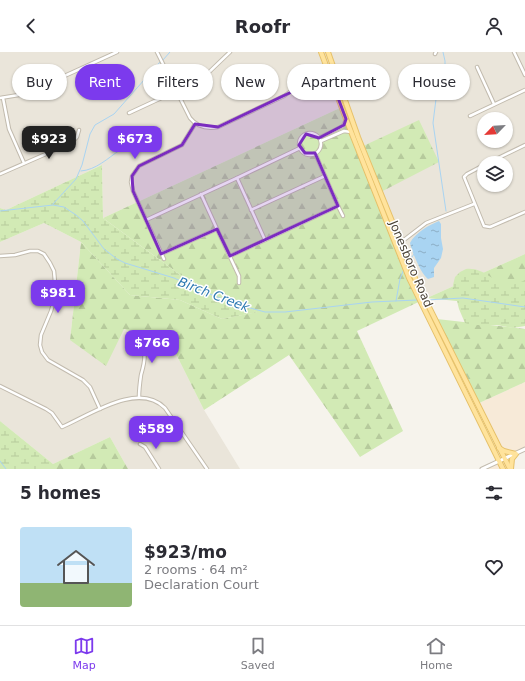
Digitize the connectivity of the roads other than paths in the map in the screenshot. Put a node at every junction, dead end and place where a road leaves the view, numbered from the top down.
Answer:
1 (117, 52) edge
2 (157, 52) edge
3 (230, 52) edge
4 (321, 52) edge
5 (328, 52) edge
6 (514, 52) edge
7 (163, 64) edge
8 (325, 64) edge
9 (332, 64) edge
10 (477, 67) dead end
11 (213, 68) edge
12 (525, 76) edge
13 (525, 90) edge
14 (287, 94) edge
15 (2, 98) edge
16 (156, 100) edge
17 (182, 100) edge
18 (339, 100) edge
19 (345, 100) edge
20 (494, 104) junction
21 (129, 113) dead end
22 (470, 116) dead end
23 (346, 119) junction
24 (195, 124) junction
25 (79, 130) dead end
26 (351, 132) junction
27 (319, 138) junction
28 (321, 141) junction
29 (525, 145) edge
30 (300, 148) junction
31 (315, 153) junction
32 (502, 156) edge
33 (24, 163) junction
34 (477, 169) edge
35 (0, 174) edge
36 (325, 176) junction
37 (237, 178) junction
38 (201, 194) junction
39 (474, 204) junction
40 (338, 206) junction
41 (251, 210) junction
42 (525, 212) edge
43 (343, 216) dead end
44 (146, 220) junction
45 (217, 229) junction
46 (264, 240) junction
47 (400, 242) junction
48 (396, 244) junction
49 (161, 254) junction
50 (0, 256) edge
51 (230, 256) junction
52 (164, 259) dead end
53 (239, 283) dead end
54 (136, 339) dead end
55 (0, 386) edge
56 (139, 397) junction
57 (100, 409) junction
58 (140, 444) dead end
59 (499, 448) junction
60 (525, 450) edge
61 (516, 454) junction
62 (505, 459) junction
63 (499, 462) junction
64 (159, 469) edge
65 (207, 469) edge
66 (482, 469) edge
67 (503, 469) edge
68 (510, 469) edge

1 - 15 street
2 - 7 street
3 - 11 street
4 - 8 main road, Jonesboro Road
5 - 9 main road, Jonesboro Road
6 - 12 street
10 - 20 street
13 - 20 street
14 - 24 street
15 - 33 street
16 - 21 street
17 - 24 street
18 - 23 main road, Jonesboro Road
19 - 47 main road, Jonesboro Road
20 - 22 street
23 - 26 main road, Jonesboro Road
23 - 27 street
24 - 44 street
25 - 33 street
26 - 28 street
26 - 48 main road, Jonesboro Road
27 - 28 street
27 - 30 street
28 - 31 street
29 - 32 street
30 - 31 street
30 - 37 street
31 - 36 street
33 - 35 street
34 - 39 street
36 - 40 street
36 - 41 street
37 - 38 street
37 - 41 street
38 - 44 street
38 - 45 street
39 - 42 street
39 - 47 street
40 - 43 street
40 - 46 street
41 - 46 street
44 - 49 street
45 - 49 street
45 - 51 street
46 - 51 street
47 - 48 street
47 - 59 main road, Jonesboro Road
48 - 63 main road, Jonesboro Road
49 - 52 street
50 - 57 street
51 - 53 street
54 - 56 street
55 - 57 street
56 - 57 street
56 - 65 street
58 - 64 street
59 - 61 main road
59 - 62 main road, Jonesboro Road
60 - 61 street
61 - 62 street
61 - 68 main road
62 - 63 street
62 - 68 main road, Jonesboro Road
63 - 66 street
63 - 67 main road, Jonesboro Road

